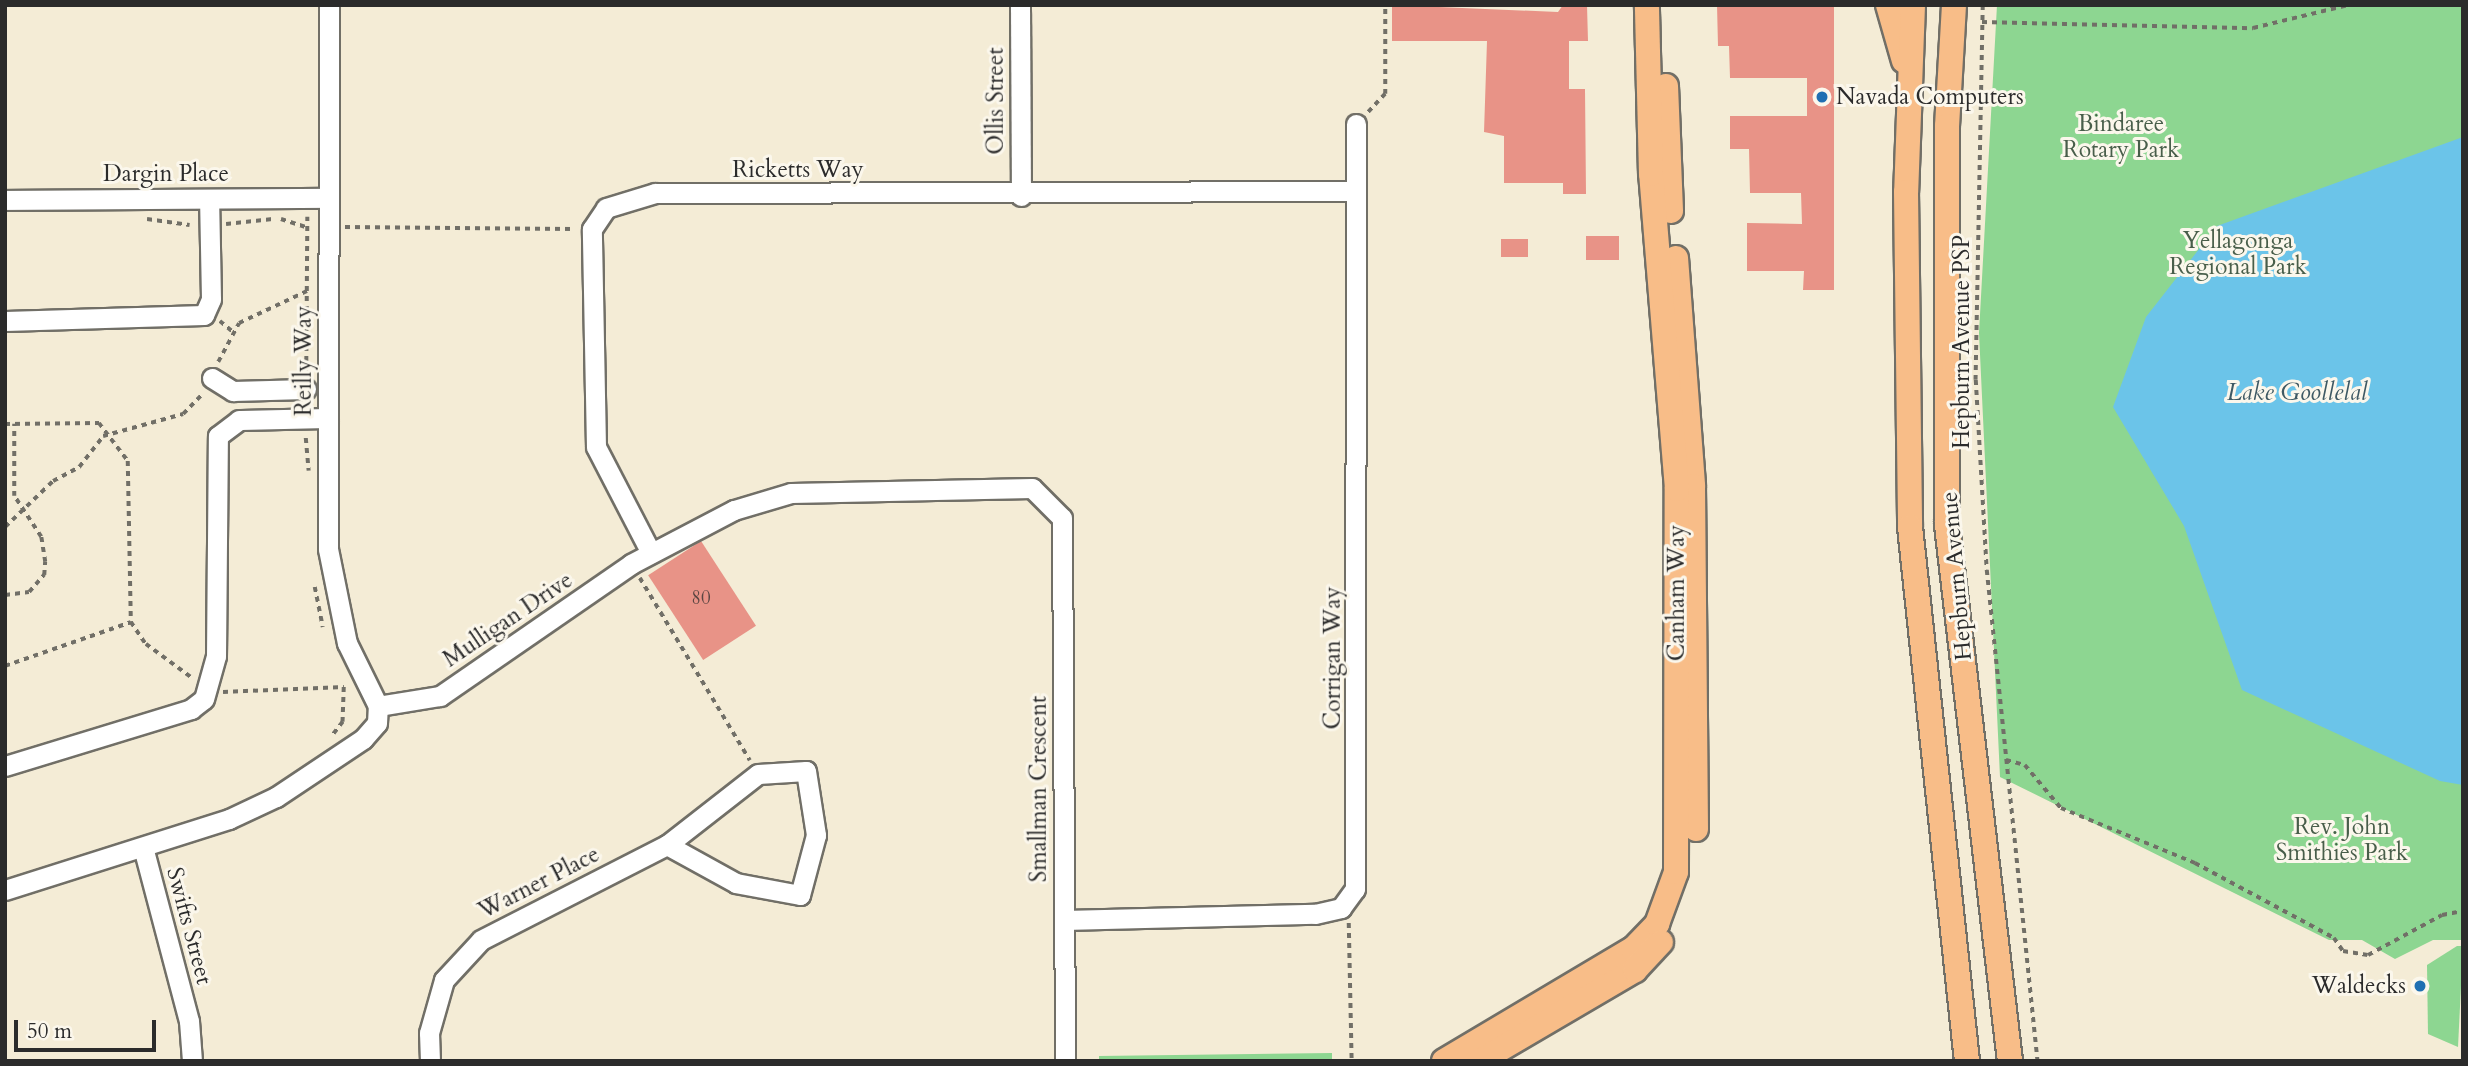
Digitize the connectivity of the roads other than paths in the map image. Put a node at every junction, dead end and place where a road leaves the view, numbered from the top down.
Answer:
1 (330, 5) edge
2 (1020, 5) edge
3 (1647, 5) edge
4 (1664, 5) edge
5 (1888, 5) edge
6 (1913, 5) edge
7 (1954, 5) edge
8 (1909, 75) junction
9 (1356, 124) road end
10 (1356, 191) junction
11 (1021, 196) junction
12 (328, 198) junction
13 (209, 199) junction
14 (5, 200) edge
15 (5, 321) edge
16 (212, 379) dead end
17 (306, 389) dead end
18 (328, 418) junction
19 (1062, 518) joint
20 (651, 553) junction
21 (378, 706) junction
22 (5, 766) edge
23 (667, 845) junction
24 (143, 847) junction
25 (5, 890) edge
26 (1064, 920) junction
27 (192, 1061) edge
28 (430, 1061) edge
29 (1065, 1061) edge
30 (1444, 1061) edge
31 (1480, 1061) edge
32 (1967, 1061) edge
33 (2010, 1061) edge

1 - 12 street, Reilly Way
2 - 11 street, Ollis Street
3 - 30 main road, Canham Way
4 - 31 main road, Canham Way
5 - 8 main road
6 - 8 main road, Hepburn Avenue
7 - 33 main road, Hepburn Avenue
8 - 32 main road, Hepburn Avenue
9 - 10 street, Corrigan Way
10 - 11 street, Ricketts Way
10 - 26 street, Corrigan Way
11 - 20 street, Ricketts Way
12 - 13 street, Dargin Place
12 - 18 street, Reilly Way
13 - 14 street, Dargin Place
13 - 15 street
16 - 17 street
18 - 21 street, Reilly Way
18 - 22 street
19 - 20 street, Mulligan Drive
19 - 26 street, Smallman Crescent
20 - 21 street, Mulligan Drive
21 - 24 street
23 - 23 street, Warner Place
23 - 28 street, Warner Place
24 - 25 street
24 - 27 street, Swifts Street
26 - 29 street, Smallman Crescent

